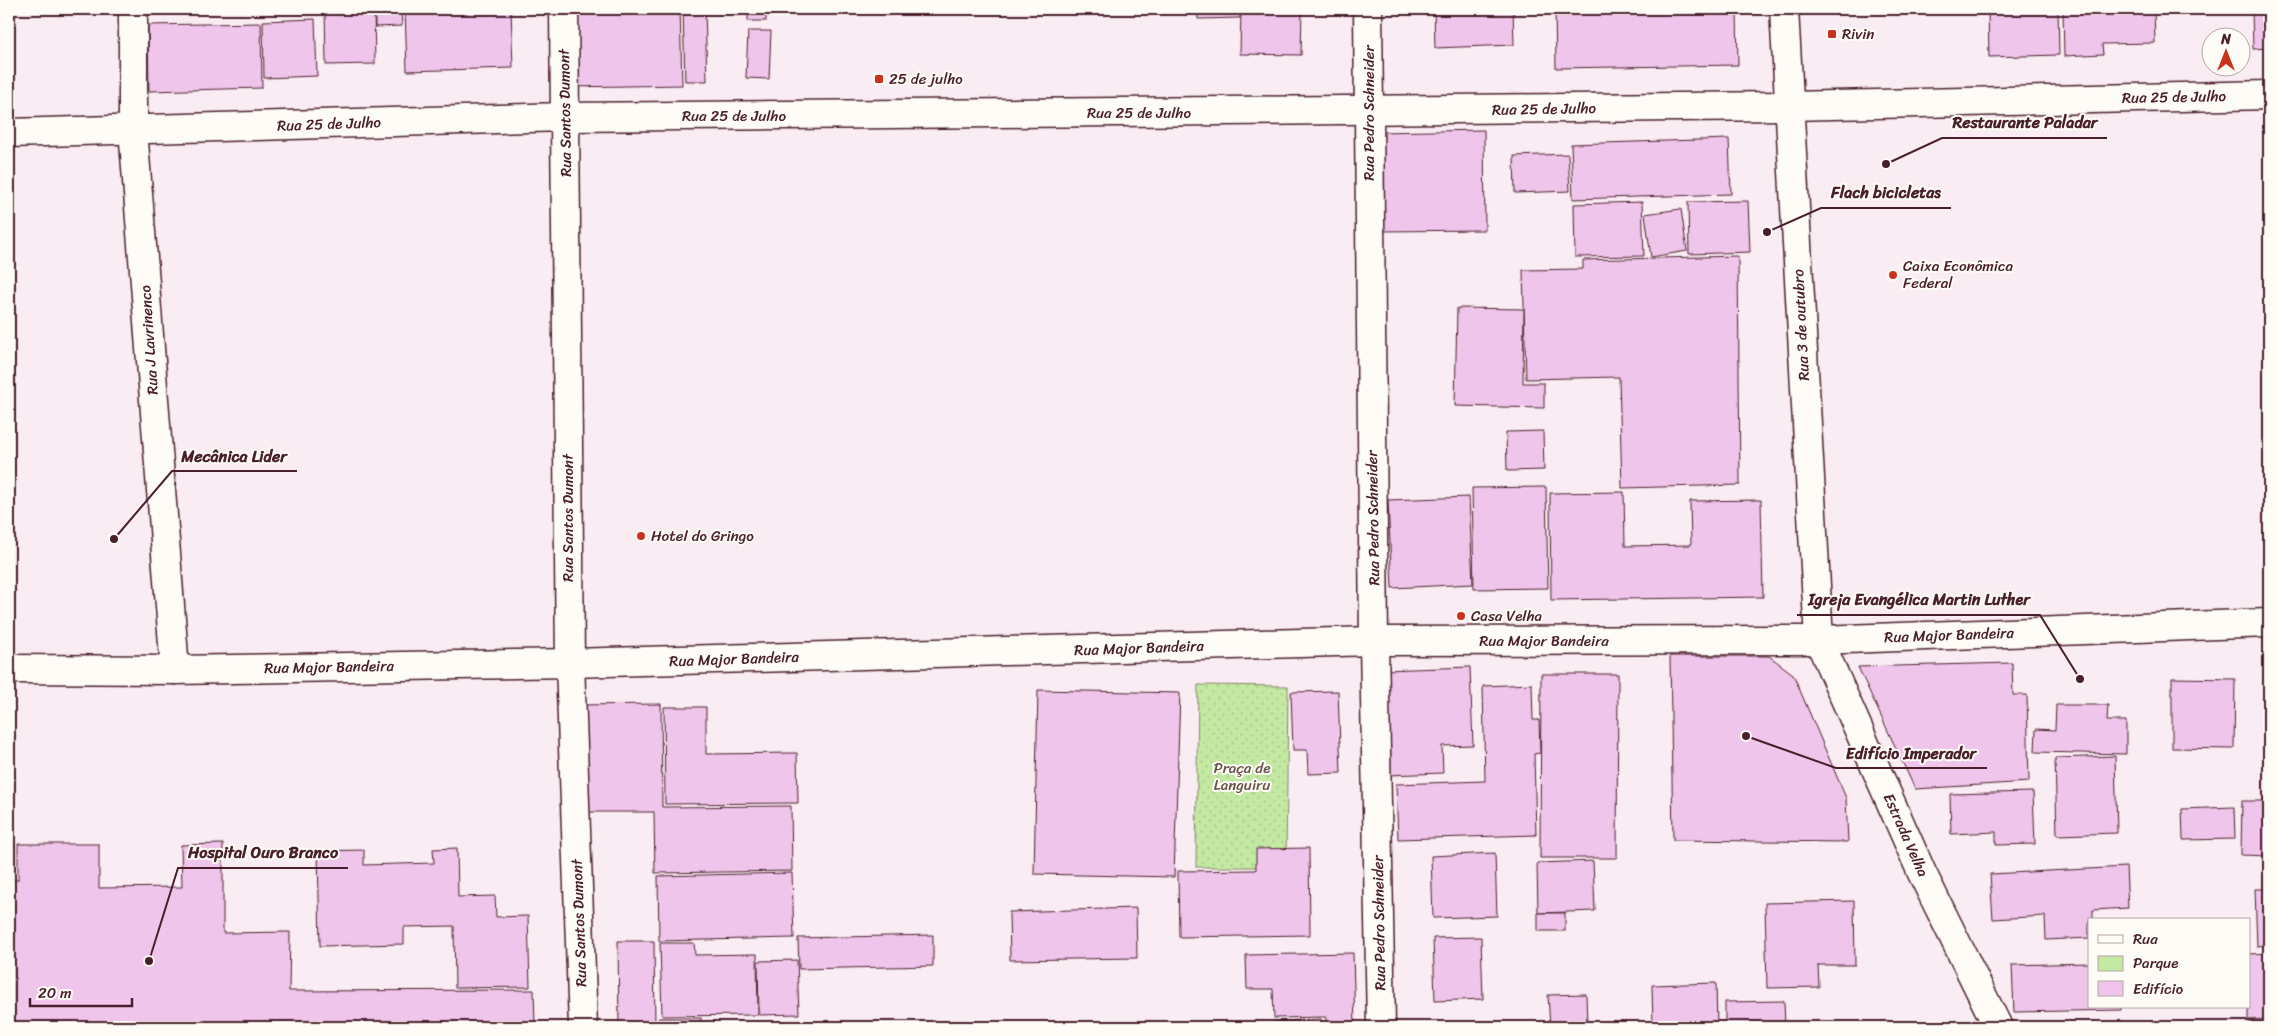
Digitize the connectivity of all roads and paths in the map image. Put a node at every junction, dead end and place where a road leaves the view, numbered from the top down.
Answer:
1 (133, 9) edge
2 (564, 9) edge
3 (1368, 9) edge
4 (1784, 9) edge
5 (2269, 95) edge
6 (1789, 106) junction
7 (1369, 111) junction
8 (565, 117) junction
9 (133, 129) junction
10 (9, 133) edge
11 (2269, 623) edge
12 (1819, 640) junction
13 (1374, 641) junction
14 (570, 663) junction
15 (9, 669) edge
16 (175, 670) junction
17 (583, 1027) edge
18 (1381, 1027) edge
19 (1998, 1027) edge

1 - 9 main road, Rua J Lavrinenco
2 - 8 main road, Rua Santos Dumont
3 - 7 main road, Rua Pedro Schneider
4 - 6 main road, Rua 3 de outubro
5 - 6 main road, Rua 25 de Julho
6 - 7 main road, Rua 25 de Julho
6 - 12 main road, Rua 3 de outubro
7 - 8 main road, Rua 25 de Julho
7 - 13 main road, Rua Pedro Schneider
8 - 9 main road, Rua 25 de Julho
8 - 14 main road, Rua Santos Dumont
9 - 10 main road, Rua 25 de Julho
9 - 16 main road, Rua J Lavrinenco
11 - 12 main road, Rua Major Bandeira
12 - 13 main road, Rua Major Bandeira
12 - 19 main road, Estrada Velha
13 - 14 main road, Rua Major Bandeira
13 - 18 main road, Rua Pedro Schneider
14 - 16 main road, Rua Major Bandeira
14 - 17 main road, Rua Santos Dumont
15 - 16 main road, Rua Major Bandeira

